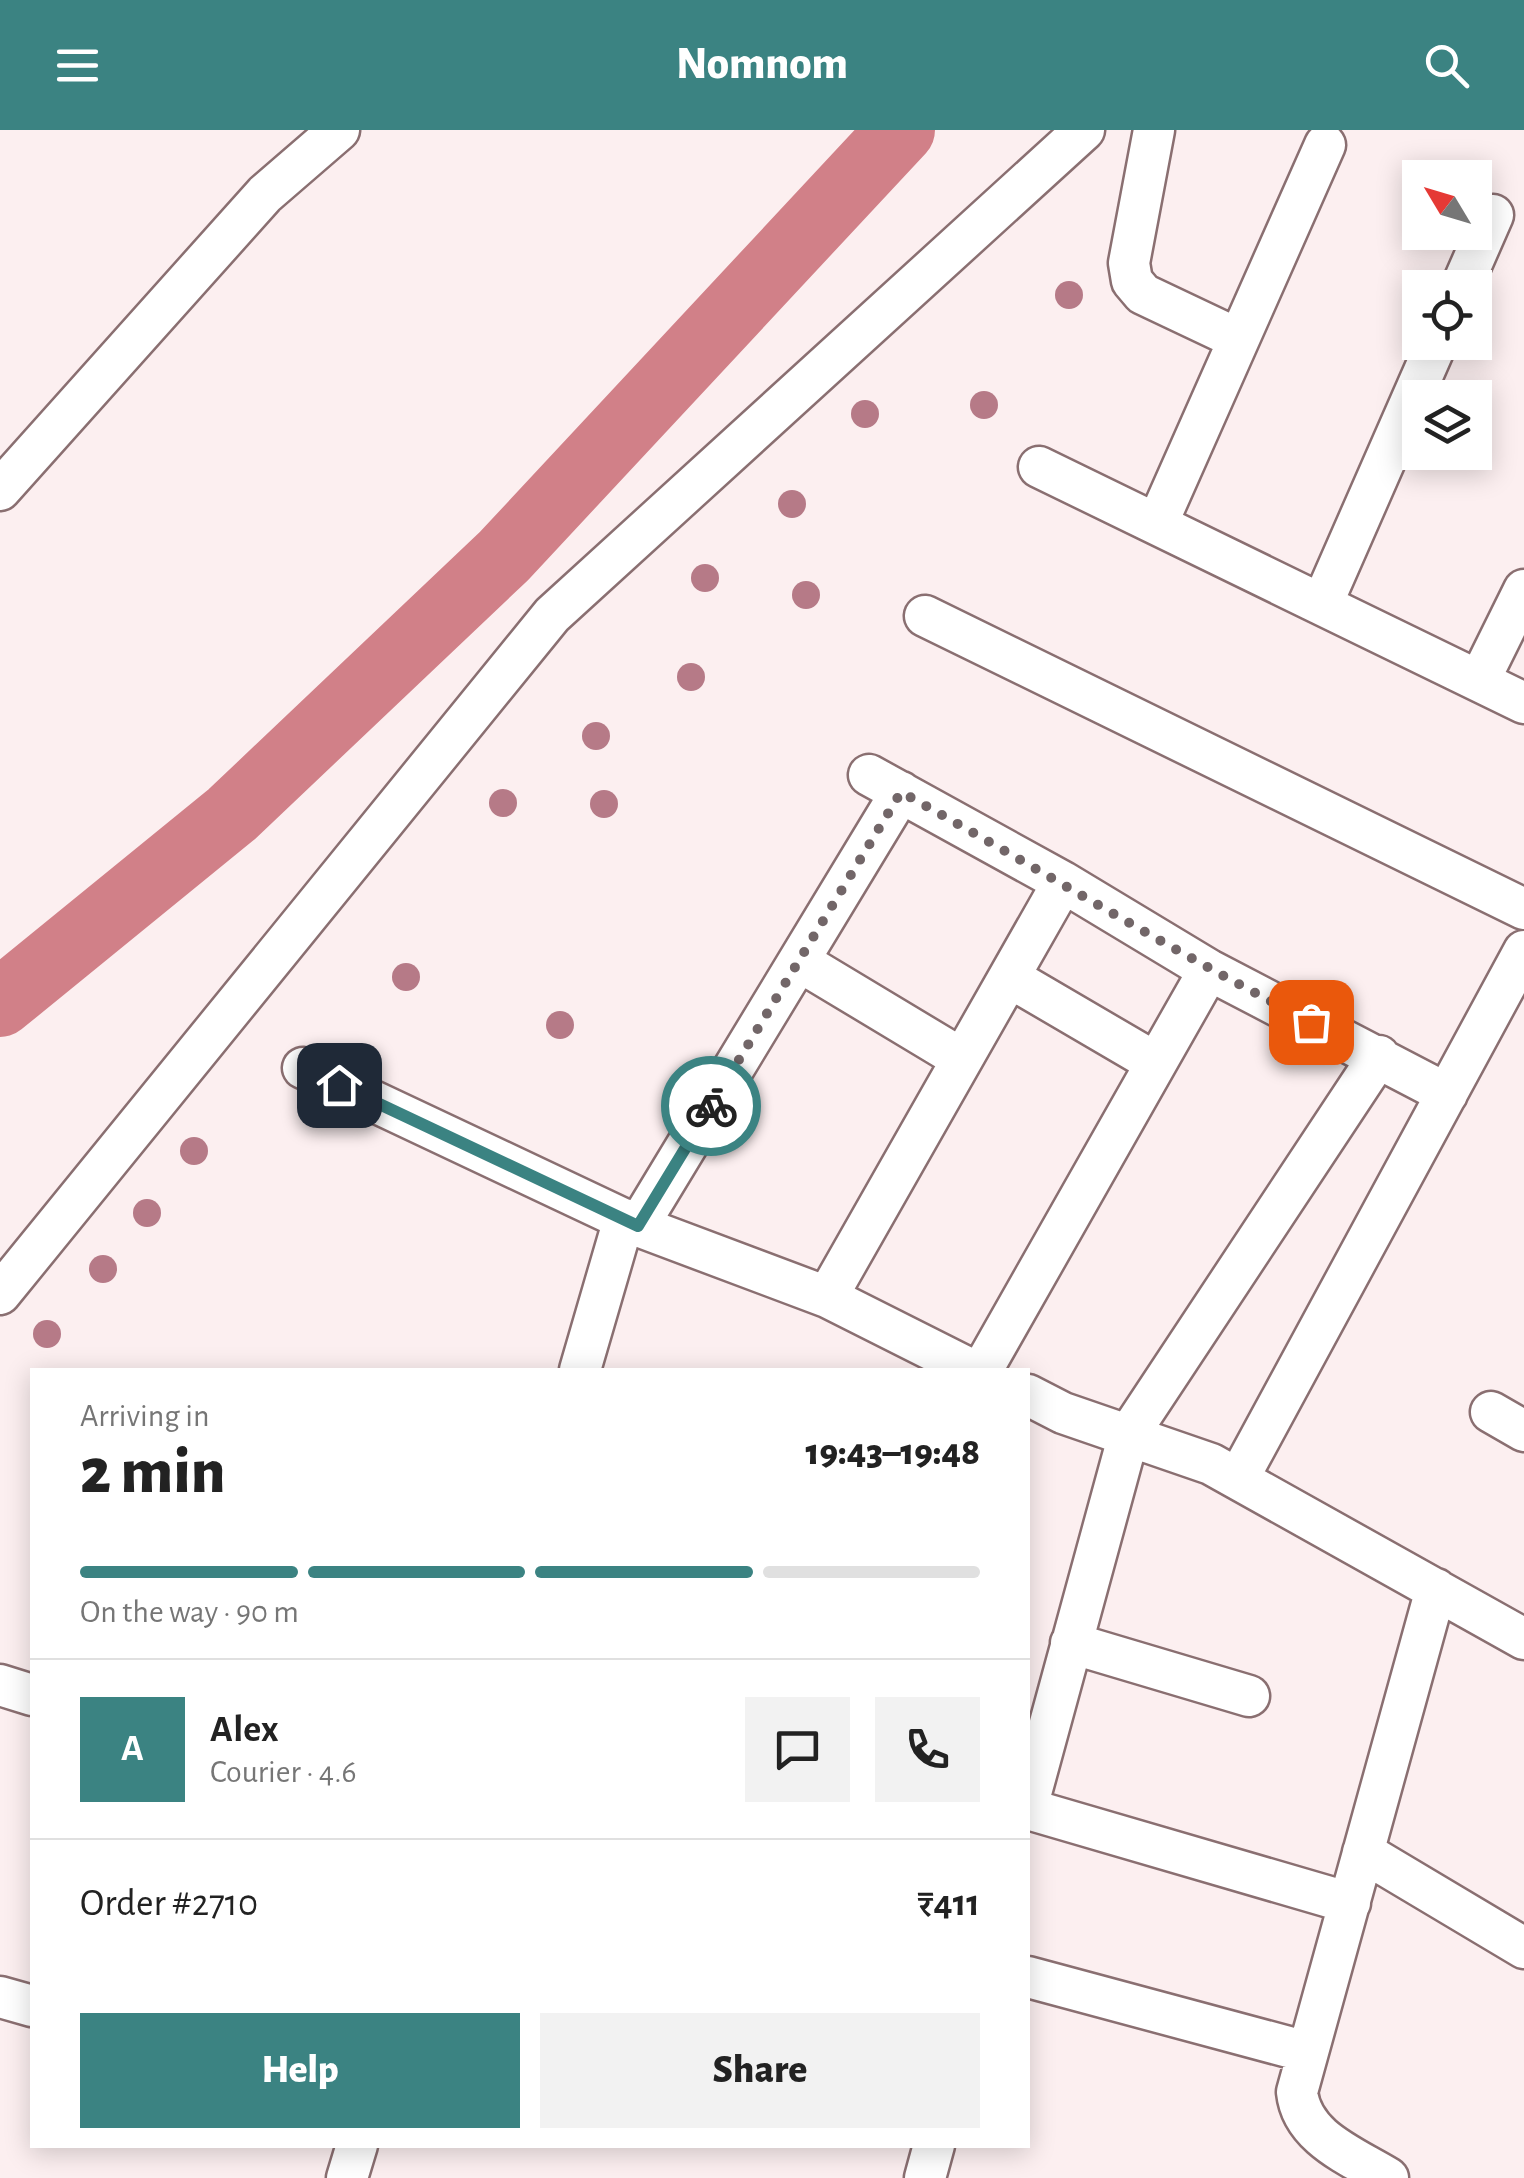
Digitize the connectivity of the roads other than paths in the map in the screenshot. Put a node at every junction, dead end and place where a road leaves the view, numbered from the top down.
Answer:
1 (339, 130) edge
2 (1084, 130) edge
3 (1154, 130) edge
4 (1326, 145) dead end
5 (1493, 214) dead end
6 (1469, 270) edge
7 (1238, 339) junction
8 (1429, 360) edge
9 (1039, 467) dead end
10 (0, 490) edge
11 (1157, 524) junction
12 (1524, 590) edge
13 (1322, 604) junction
14 (925, 616) dead end
15 (1479, 682) junction
16 (1524, 703) edge
17 (1063, 882) junction
18 (1524, 909) edge
19 (1524, 951) edge
20 (798, 961) junction
21 (1208, 970) junction
22 (1009, 977) junction
23 (1379, 1056) junction
24 (962, 1060) junction
25 (1156, 1064) junction
26 (304, 1068) dead end
27 (1447, 1094) junction
28 (631, 1223) junction
29 (0, 1294) edge
30 (826, 1297) junction
31 (581, 1368) edge
32 (968, 1368) edge
33 (983, 1368) edge
34 (1030, 1396) edge
35 (1129, 1434) junction
36 (1238, 1479) junction
37 (1436, 1589) junction
38 (1524, 1639) edge
39 (1072, 1643) junction
40 (0, 1685) edge
41 (30, 1694) edge
42 (1249, 1696) dead end
43 (1030, 1799) edge
44 (1030, 1807) edge
45 (1364, 1852) junction
46 (1350, 1902) junction
47 (1524, 1948) edge
48 (1030, 1978) edge
49 (0, 1997) edge
50 (30, 2005) edge
51 (1308, 2052) junction
52 (355, 2148) edge
53 (933, 2148) edge
54 (347, 2178) edge
55 (925, 2178) edge
56 (1388, 2178) edge

1 - 10 street
2 - 29 street
3 - 7 street
4 - 7 street
5 - 6 street
7 - 11 street
8 - 13 street
9 - 11 street
11 - 13 street
12 - 15 street
13 - 15 street
14 - 18 street
15 - 16 street
17 - 20 street
17 - 21 street
17 - 22 street
19 - 27 street
20 - 24 street
20 - 28 street
21 - 23 street
21 - 25 street
22 - 24 street
22 - 25 street
23 - 27 street
23 - 35 street
24 - 30 street
25 - 33 street
26 - 28 street
27 - 36 street
28 - 30 street
28 - 31 street
30 - 32 street
34 - 35 street
35 - 36 street
35 - 39 street
36 - 37 street
37 - 38 street
37 - 45 street
39 - 42 street
39 - 43 street
40 - 41 street
44 - 46 street
45 - 46 street
45 - 47 street
46 - 51 street
48 - 51 street
49 - 50 street
51 - 56 street
52 - 54 street
53 - 55 street

